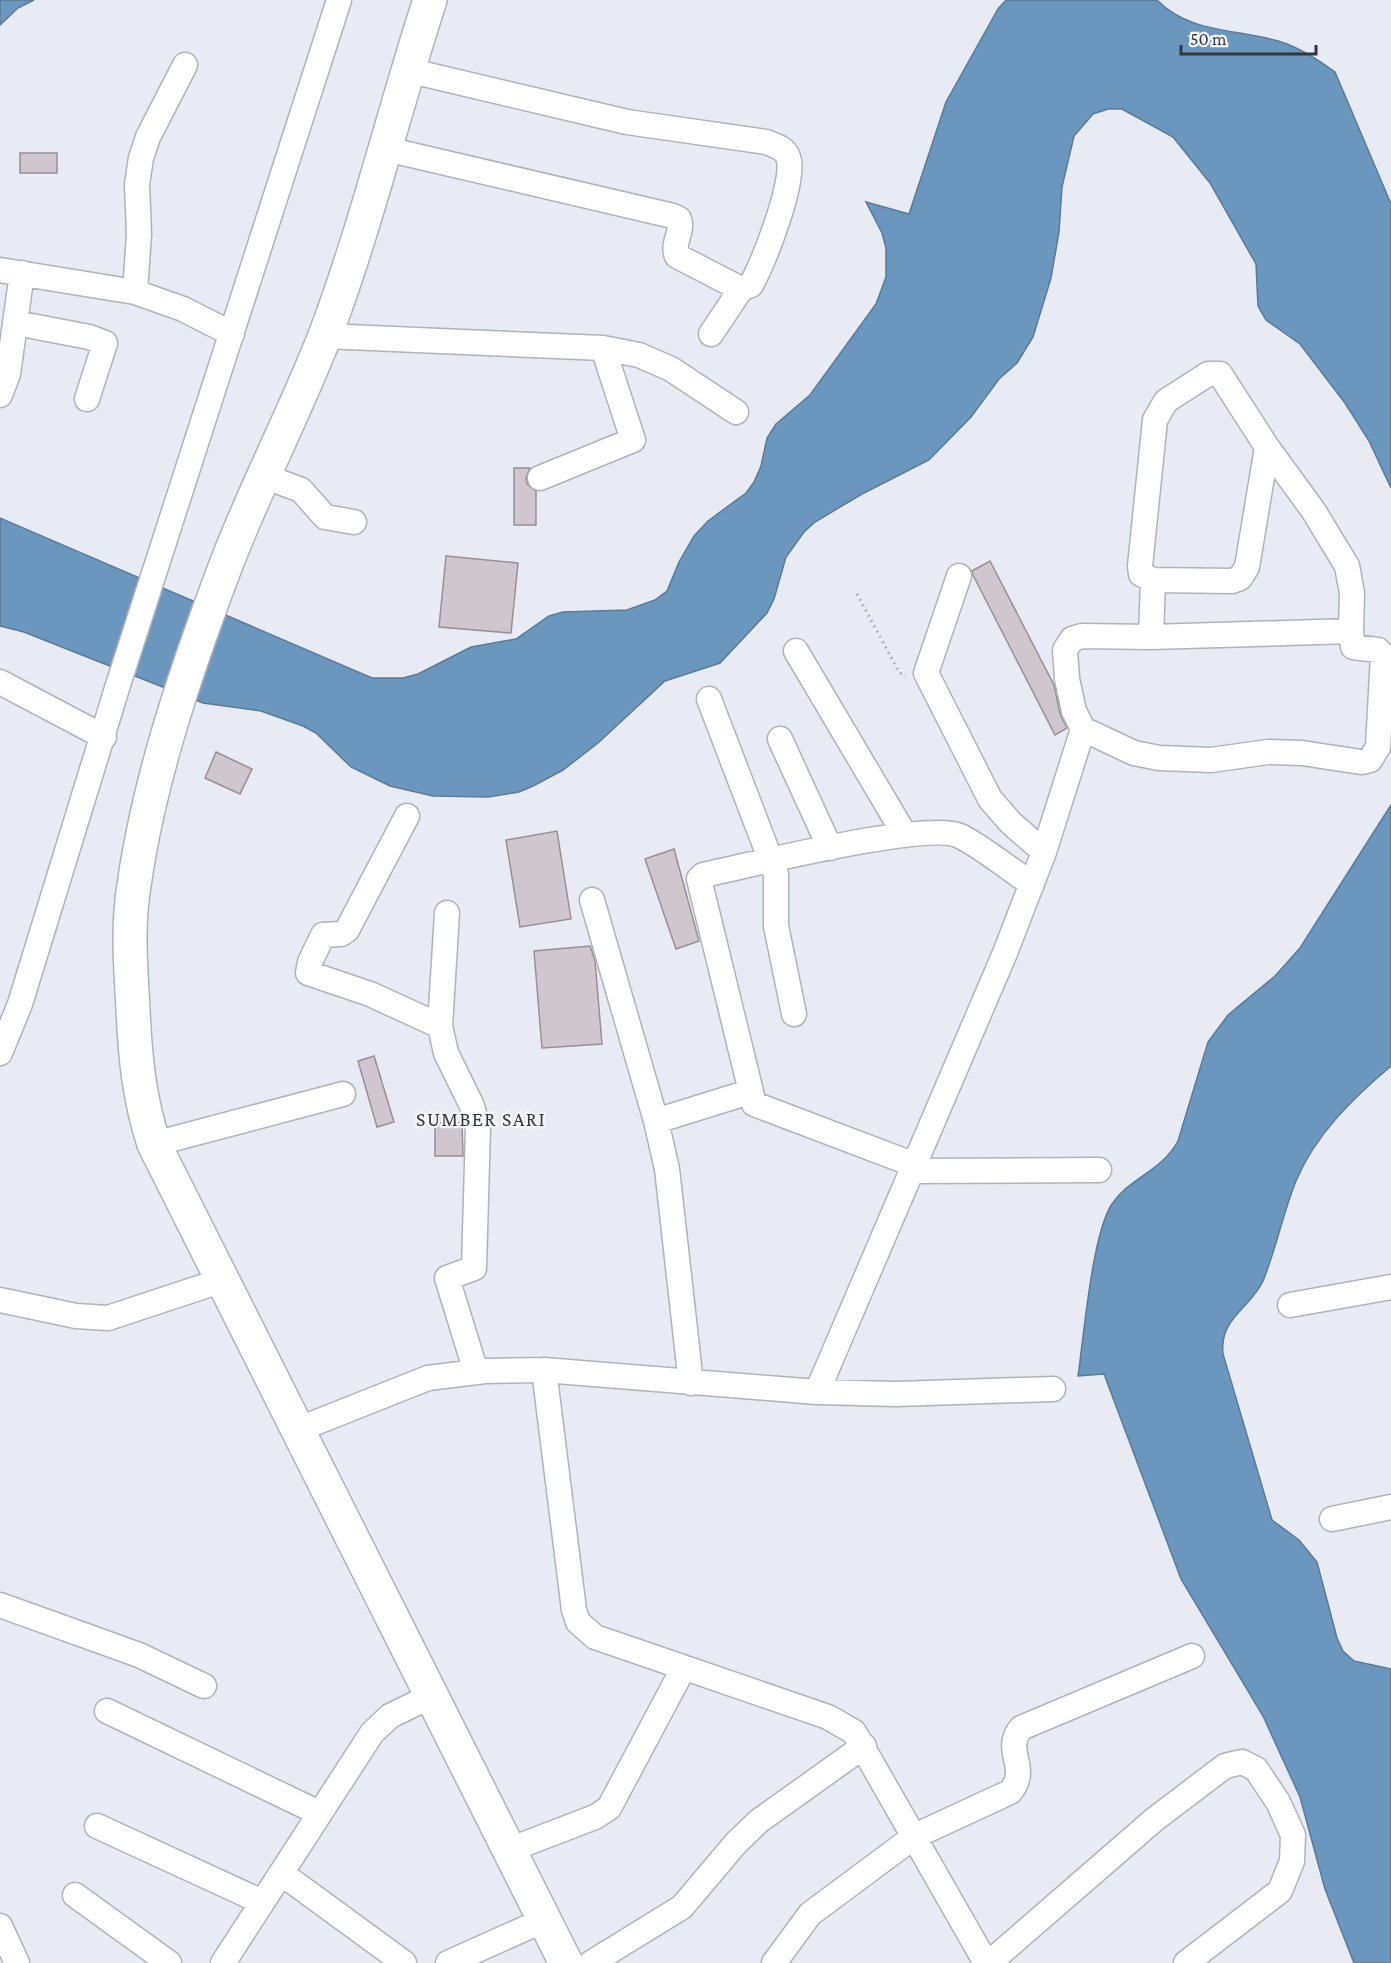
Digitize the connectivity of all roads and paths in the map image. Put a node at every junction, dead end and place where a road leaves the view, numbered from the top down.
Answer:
1 (339, 0) edge
2 (430, 0) edge
3 (185, 65) dead end
4 (407, 70) junction
5 (386, 149) junction
6 (11, 271) edge
7 (741, 289) junction
8 (135, 292) junction
9 (16, 322) junction
10 (232, 334) junction
11 (711, 334) dead end
12 (324, 336) junction
13 (603, 348) junction
14 (0, 395) edge
15 (87, 399) dead end
16 (736, 412) dead end
17 (1267, 447) junction
18 (264, 476) junction
19 (540, 478) dead end
20 (354, 522) dead end
21 (959, 576) dead end
22 (1153, 580) junction
23 (857, 594) dead end
24 (1351, 631) junction
25 (1151, 637) junction
26 (796, 651) dead end
27 (926, 673) junction
28 (0, 682) edge
29 (708, 699) dead end
30 (1083, 729) junction
31 (104, 737) junction
32 (780, 739) dead end
33 (407, 816) dead end
34 (905, 835) junction
35 (830, 848) junction
36 (1044, 852) junction
37 (771, 860) junction
38 (1032, 884) junction
39 (592, 900) dead end
40 (447, 913) dead end
41 (10, 1001) edge
42 (794, 1014) dead end
43 (440, 1026) junction
44 (0, 1053) edge
45 (749, 1092) junction
46 (343, 1094) dead end
47 (656, 1121) junction
48 (154, 1144) junction
49 (914, 1168) junction
50 (1100, 1170) dead end
51 (223, 1280) junction
52 (1391, 1287) edge
53 (0, 1300) edge
54 (1290, 1305) dead end
55 (544, 1370) junction
56 (476, 1372) junction
57 (691, 1383) junction
58 (1053, 1389) dead end
59 (817, 1392) junction
60 (297, 1430) junction
61 (1391, 1507) edge
62 (1332, 1519) dead end
63 (0, 1605) edge
64 (1192, 1656) dead end
65 (683, 1669) junction
66 (204, 1686) dead end
67 (431, 1696) junction
68 (106, 1711) dead end
69 (864, 1746) junction
70 (319, 1812) junction
71 (97, 1826) dead end
72 (915, 1836) junction
73 (509, 1850) junction
74 (281, 1873) junction
75 (75, 1895) dead end
76 (262, 1902) junction
77 (544, 1920) junction
78 (0, 1926) edge
79 (17, 1963) edge
80 (169, 1963) edge
81 (223, 1963) edge
82 (404, 1963) edge
83 (448, 1963) edge
84 (566, 1963) edge
85 (591, 1963) edge
86 (774, 1963) edge
87 (987, 1963) edge
88 (1186, 1963) edge

1 - 10 street
2 - 4 highway
3 - 8 street
4 - 5 highway
4 - 7 street
5 - 7 street
5 - 12 highway
6 - 8 street
6 - 9 street
7 - 11 street
8 - 10 street
9 - 14 street
9 - 15 street
10 - 31 street
12 - 13 street
12 - 18 highway
13 - 16 street
13 - 19 street
17 - 22 street
17 - 22 street
17 - 24 street
18 - 20 street
18 - 48 highway
21 - 27 street
22 - 25 street
23 - 27 path
24 - 25 street
24 - 30 street
25 - 30 street
26 - 34 street
27 - 36 street
28 - 31 street
29 - 37 street
30 - 36 street
31 - 41 street
32 - 35 street
33 - 43 street
34 - 35 street
34 - 38 street
35 - 37 street
36 - 38 street
37 - 42 street
37 - 45 street
38 - 49 street
39 - 47 street
40 - 43 street
41 - 44 street
43 - 56 street
45 - 47 street
45 - 49 street
46 - 48 street
47 - 57 street
48 - 51 highway
49 - 50 street
49 - 59 street
51 - 53 street
51 - 60 highway
52 - 54 street
55 - 56 street
55 - 57 street
55 - 65 street
56 - 60 street
57 - 59 street
58 - 59 street
60 - 67 highway
61 - 62 street
63 - 66 street
64 - 72 street
65 - 69 street
65 - 73 street
67 - 70 street
67 - 73 highway
68 - 70 street
69 - 72 street
69 - 85 street
70 - 74 street
71 - 76 street
72 - 86 street
72 - 87 street
73 - 77 highway
74 - 76 street
74 - 82 street
75 - 80 street
76 - 81 street
77 - 83 street
77 - 84 highway
78 - 79 street
87 - 88 street

